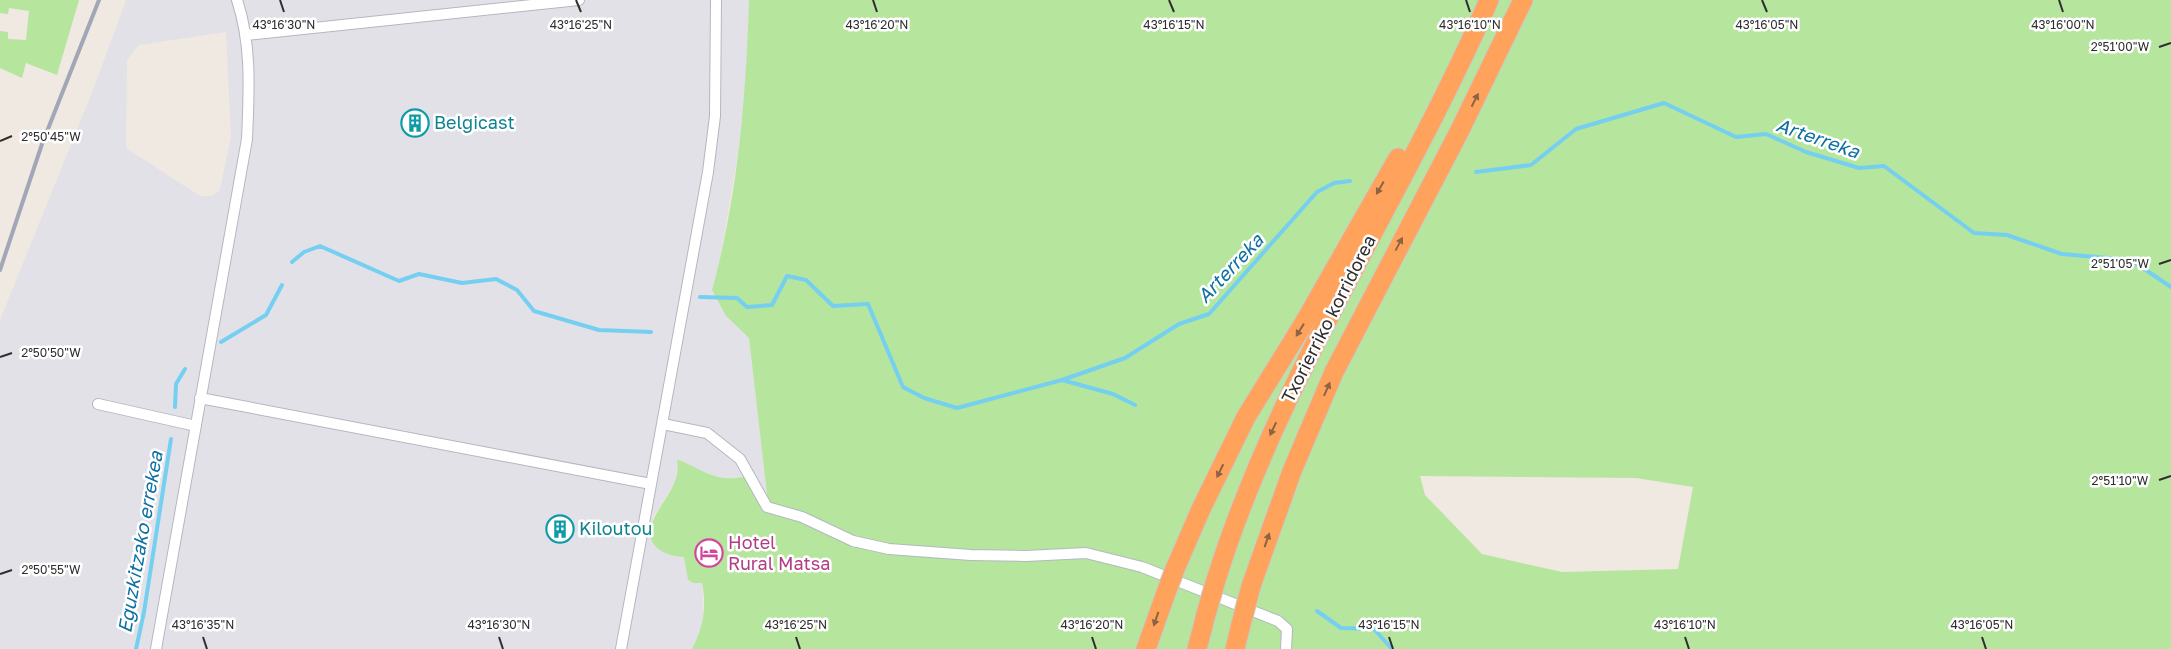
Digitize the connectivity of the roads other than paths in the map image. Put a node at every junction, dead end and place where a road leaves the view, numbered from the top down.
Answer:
1 (237, 0) edge
2 (579, 0) edge
3 (716, 0) edge
4 (1489, 0) edge
5 (1523, 0) edge
6 (1478, 27) junction
7 (246, 35) junction
8 (200, 398) junction
9 (98, 404) dead end
10 (663, 424) junction
11 (196, 426) junction
12 (651, 484) junction
13 (156, 649) edge
14 (621, 649) edge
15 (1146, 649) edge
16 (1196, 649) edge
17 (1235, 649) edge
18 (1286, 649) edge

1 - 7 street
2 - 7 street
3 - 10 street
4 - 6 highway, Txorierriko korridorea
17 -> 5 highway, Txorierriko korridorea, bridge
6 -> 15 highway, bridge
6 -> 16 highway, Txorierriko korridorea, bridge
7 - 8 street
8 - 11 street
8 - 12 street
9 - 11 street
10 - 12 street
10 - 18 street
11 - 13 street
12 - 14 street

